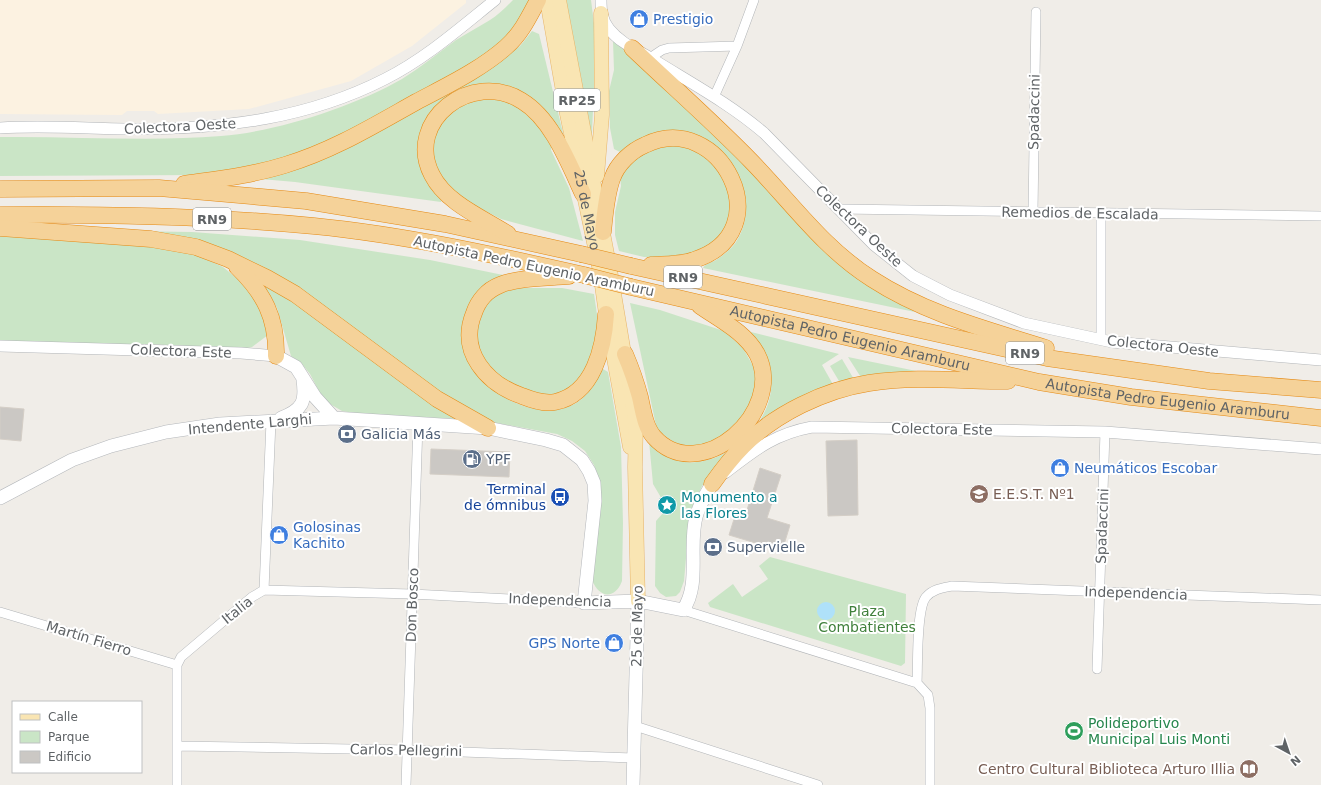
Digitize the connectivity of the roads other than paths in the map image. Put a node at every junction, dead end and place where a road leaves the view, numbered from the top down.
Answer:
1 (495, 0) edge
2 (538, 0) edge
3 (547, 0) edge
4 (559, 0) edge
5 (754, 0) edge
6 (601, 7) edge
7 (1036, 12) dead end
8 (737, 46) junction
9 (632, 48) junction
10 (650, 58) junction
11 (714, 97) junction
12 (0, 128) edge
13 (159, 188) junction
14 (0, 189) edge
15 (590, 197) junction
16 (839, 209) junction
17 (1033, 212) junction
18 (1101, 214) junction
19 (0, 215) edge
20 (1321, 216) edge
21 (0, 228) edge
22 (603, 232) junction
23 (518, 240) junction
24 (228, 259) junction
25 (631, 266) junction
26 (584, 275) junction
27 (690, 300) junction
28 (606, 314) junction
29 (1101, 339) junction
30 (0, 346) edge
31 (625, 354) junction
32 (276, 356) junction
33 (1321, 360) edge
34 (1105, 367) junction
35 (303, 378) junction
36 (1039, 382) junction
37 (1321, 390) edge
38 (334, 418) junction
39 (1321, 418) edge
40 (271, 421) junction
41 (418, 424) junction
42 (488, 428) junction
43 (1104, 432) junction
44 (1321, 449) edge
45 (635, 467) junction
46 (712, 484) junction
47 (0, 498) edge
48 (264, 590) junction
49 (1100, 591) junction
50 (412, 594) junction
51 (1321, 600) edge
52 (638, 601) junction
53 (584, 603) junction
54 (683, 610) junction
55 (0, 612) edge
56 (177, 665) junction
57 (1097, 669) dead end
58 (917, 683) junction
59 (635, 726) junction
60 (178, 746) junction
61 (407, 750) junction
62 (633, 758) junction
63 (177, 785) edge
64 (406, 785) edge
65 (633, 785) edge
66 (818, 785) edge
67 (930, 785) edge

1 - 12 street, Colectora Oeste
2 - 13 highway
3 - 15 main road, 25 de Mayo / RP25
4 - 15 main road, 25 de Mayo / RP25
5 - 8 street
6 - 9 street, Colectora Oeste
6 - 15 main road
7 - 17 street, Spadaccini
8 - 10 street
8 - 11 street
9 - 10 street, Colectora Oeste
9 - 34 highway
10 - 11 street, Colectora Oeste
11 - 16 street, Colectora Oeste
13 - 14 highway, RN9
13 - 23 highway, Autopista Pedro Eugenio Aramburu / RN9
15 - 22 main road, 25 de Mayo / RP25
15 - 23 highway
15 - 28 main road, 25 de Mayo / RP25
16 - 17 street, Remedios de Escalada
16 - 29 street, Colectora Oeste
17 - 18 street, Remedios de Escalada
18 - 20 street, Remedios de Escalada
18 - 29 street
19 - 26 highway, Autopista Pedro Eugenio Aramburu / RN9
21 - 24 highway
22 - 25 highway
22 - 31 main road, 25 de Mayo / RP25
23 - 25 highway, Autopista Pedro Eugenio Aramburu / RN9, bridge
24 - 32 highway
24 - 42 highway
25 - 34 highway, Autopista Pedro Eugenio Aramburu / RN9
26 - 27 highway, Autopista Pedro Eugenio Aramburu / RN9, bridge
26 - 28 highway
27 - 31 highway
27 - 36 highway, Autopista Pedro Eugenio Aramburu / RN9
28 - 45 main road, 25 de Mayo / RP25
29 - 33 street, Colectora Oeste
30 - 32 street, Colectora Este
31 - 45 main road, 25 de Mayo / RP25
32 - 35 main road, Colectora Este
34 - 37 highway, Autopista Pedro Eugenio Aramburu / RN9
35 - 38 main road, Colectora Este
35 - 40 main road
36 - 39 highway, Autopista Pedro Eugenio Aramburu / RN9
36 - 46 highway
38 - 40 main road, Intendente Larghi
38 - 41 main road, Intendente Larghi
40 - 47 main road, Intendente Larghi
40 - 48 street, Italia
41 - 42 main road, Intendente Larghi
41 - 50 street, Don Bosco
42 - 53 main road
43 - 44 street, Colectora Este
43 - 46 street, Colectora Este
43 - 49 street, Spadaccini
45 - 52 main road, 25 de Mayo / RP25
46 - 54 main road, Colectora Este
48 - 50 street, Independencia
48 - 56 street, Italia
49 - 51 street, Independencia
49 - 57 street, Spadaccini
49 - 58 street, Independencia
50 - 53 street, Independencia
50 - 61 street, Don Bosco
52 - 53 main road, Independencia
52 - 54 main road, Independencia
52 - 59 main road, 25 de Mayo / RP25
54 - 58 street, Independencia
55 - 56 street, Martín Fierro
56 - 60 street
58 - 67 street
59 - 62 main road, 25 de Mayo / RP25
59 - 66 street
60 - 61 street, Carlos Pellegrini
60 - 63 street
61 - 62 street, Carlos Pellegrini
61 - 64 street, Don Bosco
62 - 65 main road, 25 de Mayo / RP25

